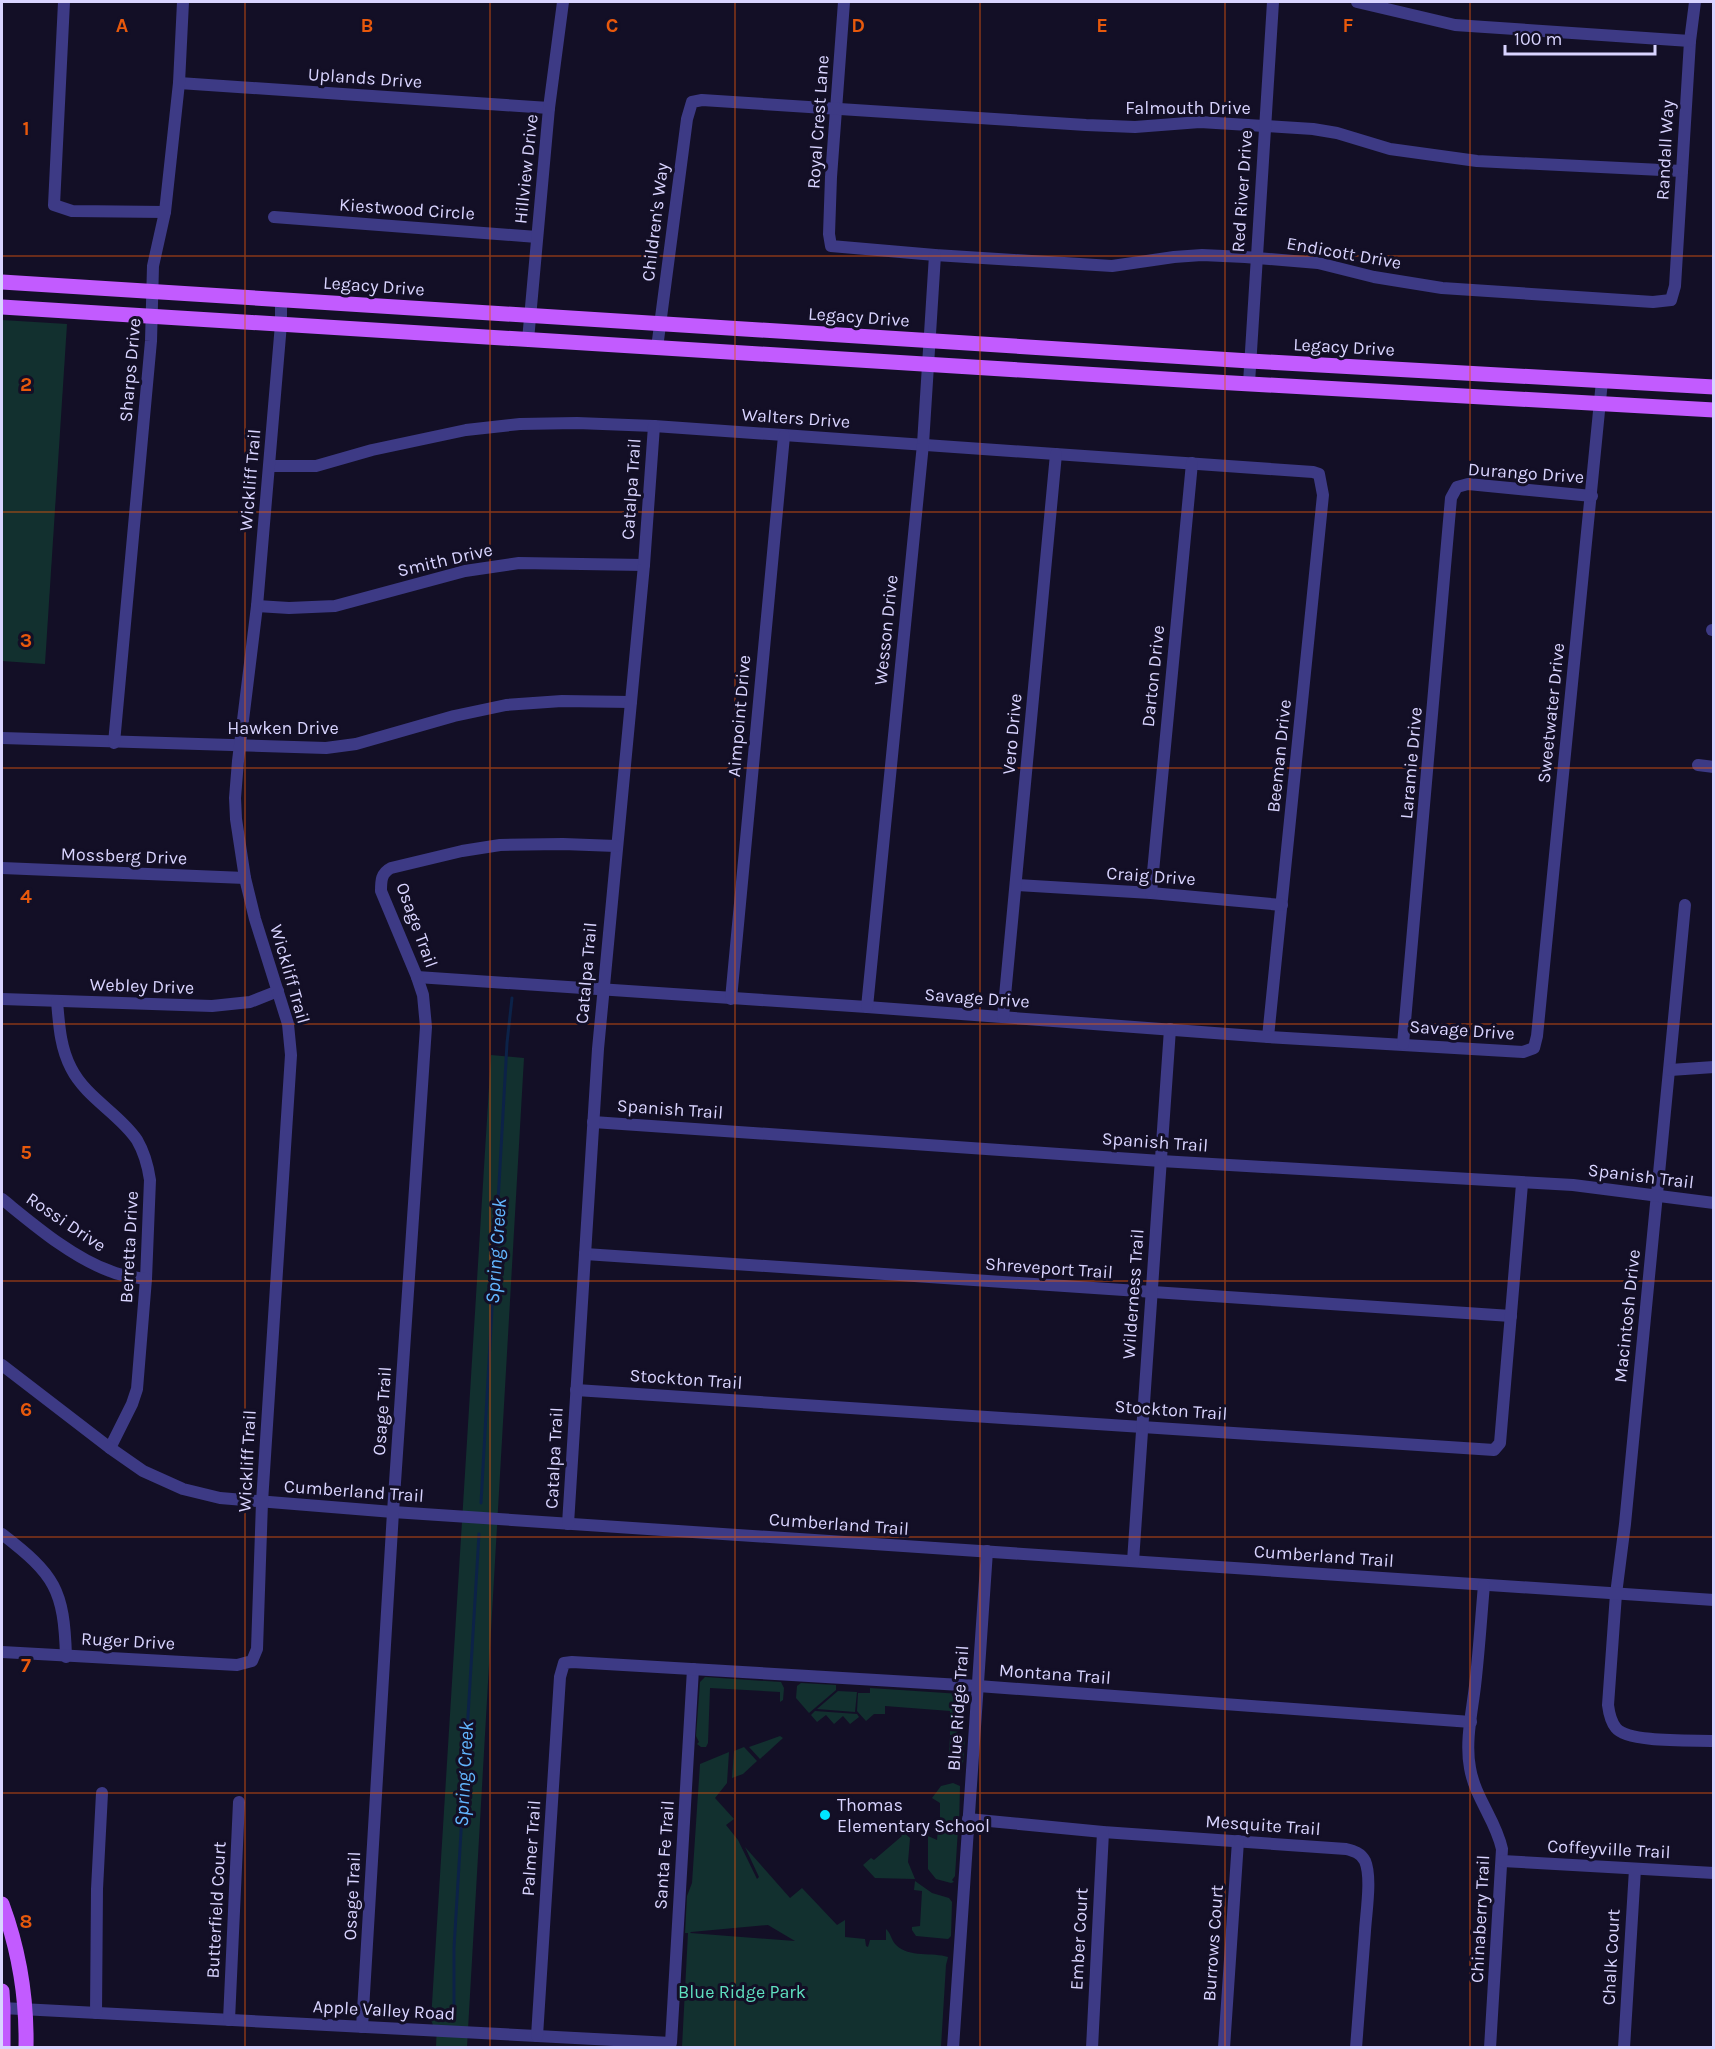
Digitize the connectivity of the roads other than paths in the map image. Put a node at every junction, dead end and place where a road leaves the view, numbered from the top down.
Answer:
1 (64, 2) edge
2 (183, 2) edge
3 (563, 2) edge
4 (844, 2) edge
5 (1273, 2) edge
6 (1357, 2) edge
7 (1695, 2) edge
8 (1690, 41) junction
9 (179, 83) junction
10 (692, 102) joint
11 (549, 108) junction
12 (837, 108) junction
13 (1265, 126) junction
14 (1682, 171) junction
15 (165, 212) junction
16 (274, 217) dead end
17 (537, 237) junction
18 (831, 246) joint
19 (935, 255) junction
20 (1256, 258) junction
21 (2, 282) edge
22 (154, 292) junction
23 (280, 300) junction
24 (1671, 300) joint
25 (2, 307) edge
26 (152, 316) junction
27 (531, 316) junction
28 (281, 324) junction
29 (660, 324) junction
30 (528, 340) junction
31 (930, 341) junction
32 (657, 348) junction
33 (1250, 361) junction
34 (928, 364) junction
35 (1602, 381) junction
36 (1249, 384) junction
37 (1713, 387) edge
38 (1600, 403) junction
39 (1713, 410) edge
40 (654, 426) junction
41 (784, 436) junction
42 (923, 444) junction
43 (1056, 454) junction
44 (1192, 463) junction
45 (270, 466) junction
46 (1321, 478) joint
47 (1457, 487) joint
48 (1592, 496) junction
49 (644, 565) junction
50 (257, 606) junction
51 (631, 702) junction
52 (2, 738) edge
53 (114, 743) junction
54 (240, 747) junction
55 (1698, 765) dead end
56 (1713, 767) edge
57 (616, 846) junction
58 (2, 868) edge
59 (245, 879) junction
60 (1017, 885) junction
61 (1150, 893) junction
62 (1282, 905) junction
63 (1685, 905) dead end
64 (417, 977) junction
65 (602, 990) junction
66 (278, 991) junction
67 (2, 999) edge
68 (731, 999) junction
69 (57, 1000) junction
70 (867, 1007) junction
71 (1003, 1017) junction
72 (1170, 1029) junction
73 (1268, 1037) junction
74 (1403, 1044) junction
75 (1534, 1048) joint
76 (1713, 1066) edge
77 (1670, 1071) junction
78 (593, 1122) junction
79 (1161, 1161) junction
80 (1522, 1184) junction
81 (1657, 1196) junction
82 (2, 1199) edge
83 (1713, 1203) edge
84 (585, 1254) junction
85 (146, 1280) junction
86 (1151, 1293) junction
87 (1511, 1316) junction
88 (2, 1365) edge
89 (576, 1390) junction
90 (1142, 1426) junction
91 (110, 1448) junction
92 (262, 1502) junction
93 (393, 1512) junction
94 (568, 1524) junction
95 (2, 1534) edge
96 (987, 1551) junction
97 (1133, 1561) junction
98 (1484, 1585) junction
99 (1616, 1594) junction
100 (1713, 1600) edge
101 (2, 1652) edge
102 (66, 1657) junction
103 (252, 1661) joint
104 (564, 1663) joint
105 (693, 1669) junction
106 (978, 1686) junction
107 (1471, 1722) junction
108 (1713, 1741) edge
109 (102, 1793) dead end
110 (239, 1802) dead end
111 (969, 1819) junction
112 (1103, 1832) junction
113 (1238, 1841) junction
114 (1502, 1861) junction
115 (1635, 1869) junction
116 (1713, 1873) edge
117 (2, 1904) edge
118 (2, 1991) edge
119 (2, 2008) edge
120 (25, 2010) junction
121 (96, 2013) junction
122 (229, 2020) junction
123 (362, 2027) junction
124 (537, 2036) junction
125 (671, 2043) joint
126 (3, 2048) edge
127 (26, 2048) edge
128 (953, 2048) edge
129 (1092, 2048) edge
130 (1224, 2048) edge
131 (1356, 2048) edge
132 (1490, 2048) edge
133 (1624, 2048) edge

1 - 15 street
2 - 9 street, Sharps Drive
3 - 11 street, Hillview Drive
4 - 12 street, Royal Crest Lane
5 - 13 street, Red River Drive
6 - 8 street
7 - 8 street, Randall Way
8 - 14 street, Randall Way
9 - 11 street, Uplands Drive
9 - 15 street, Sharps Drive
10 - 12 street, Falmouth Drive
10 - 29 street, Children's Way
11 - 17 street, Hillview Drive
12 - 13 street, Falmouth Drive
12 - 18 street, Royal Crest Lane
13 - 14 street, Falmouth Drive
13 - 20 street, Red River Drive
14 - 24 street, Randall Way
15 - 22 street, Sharps Drive
16 - 17 street, Kiestwood Circle
17 - 27 street, Hillview Drive
18 - 19 street, Endicott Drive
19 - 20 street, Endicott Drive
19 - 31 street, Wesson Drive
20 - 24 street, Endicott Drive
20 - 33 street, Red River Drive
21 - 22 main road, Legacy Drive
22 - 23 main road, Legacy Drive
22 - 26 street, Sharps Drive
23 - 27 main road, Legacy Drive
23 - 28 street, Wickliff Trail
25 - 26 main road
26 - 28 main road
26 - 53 street, Sharps Drive
27 - 29 main road, Legacy Drive
27 - 30 street, Hillview Drive
28 - 30 main road
28 - 45 street, Wickliff Trail
29 - 31 main road, Legacy Drive
29 - 32 street, Children's Way
30 - 32 main road
31 - 33 main road, Legacy Drive
31 - 34 street, Wesson Drive
32 - 34 main road
33 - 35 main road, Legacy Drive
33 - 36 street, Red River Drive
34 - 36 main road
34 - 42 street, Wesson Drive
35 - 37 main road, Legacy Drive
35 - 38 street, Sweetwater Drive
36 - 38 main road
38 - 39 main road
38 - 48 street, Sweetwater Drive
40 - 41 street, Walters Drive
40 - 45 street, Walters Drive
40 - 49 street, Catalpa Trail
41 - 42 street, Walters Drive
41 - 68 street, Aimpoint Drive
42 - 43 street, Walters Drive
42 - 70 street, Wesson Drive
43 - 44 street, Walters Drive
43 - 60 street, Vero Drive
44 - 46 street, Walters Drive
44 - 61 street, Darton Drive
45 - 50 street, Wickliff Trail
46 - 62 street, Beeman Drive
47 - 48 street, Durango Drive
47 - 74 street, Laramie Drive
48 - 75 street, Sweetwater Drive
49 - 50 street, Smith Drive
49 - 51 street, Catalpa Trail
50 - 54 street, Wickliff Trail
51 - 54 street, Hawken Drive
51 - 57 street, Catalpa Trail
52 - 53 street, Hawken Drive
53 - 54 street, Hawken Drive
54 - 59 street, Wickliff Trail
55 - 56 street
57 - 64 street, Osage Trail
57 - 65 street, Catalpa Trail
58 - 59 street, Mossberg Drive
59 - 66 street, Wickliff Trail
60 - 61 street, Craig Drive
60 - 71 street, Vero Drive
61 - 62 street, Craig Drive
62 - 73 street, Beeman Drive
63 - 77 street, Macintosh Drive
64 - 65 street, Savage Drive
64 - 93 street, Osage Trail
65 - 68 street, Savage Drive
65 - 78 street, Catalpa Trail
66 - 69 street, Webley Drive
66 - 92 street, Wickliff Trail
67 - 69 street, Webley Drive
68 - 70 street, Savage Drive
69 - 85 street, Berretta Drive
70 - 71 street, Savage Drive
71 - 72 street, Savage Drive
72 - 73 street, Savage Drive
72 - 79 street, Wilderness Trail
73 - 74 street, Savage Drive
74 - 75 street, Savage Drive
76 - 77 street
77 - 81 street, Macintosh Drive
78 - 79 street, Spanish Trail
78 - 84 street, Catalpa Trail
79 - 80 street, Spanish Trail
79 - 86 street, Wilderness Trail
80 - 81 street, Spanish Trail
80 - 87 street, Stockton Trail
81 - 83 street, Spanish Trail
81 - 99 street, Macintosh Drive
82 - 85 street, Rossi Drive
84 - 86 street, Shreveport Trail
84 - 89 street, Catalpa Trail
85 - 91 street, Berretta Drive
86 - 87 street, Shreveport Trail
86 - 90 street, Wilderness Trail
87 - 90 street, Stockton Trail
88 - 91 street, Cumberland Trail
89 - 90 street, Stockton Trail
89 - 94 street, Catalpa Trail
90 - 97 street, Wilderness Trail
91 - 92 street, Cumberland Trail
92 - 93 street, Cumberland Trail
92 - 103 street, Wickliff Trail
93 - 94 street, Cumberland Trail
93 - 123 street, Osage Trail
94 - 96 street, Cumberland Trail
95 - 102 street
96 - 97 street, Cumberland Trail
96 - 106 street, Blue Ridge Trail
97 - 98 street, Cumberland Trail
98 - 99 street, Cumberland Trail
98 - 107 street, Chinaberry Trail
99 - 100 street, Cumberland Trail
99 - 108 street, Macintosh Drive
101 - 102 street, Ruger Drive
102 - 103 street, Ruger Drive
104 - 105 street, Montana Trail
104 - 124 street, Palmer Trail
105 - 106 street, Montana Trail
105 - 125 street, Santa Fe Trail
106 - 107 street, Montana Trail
106 - 111 street, Blue Ridge Trail
107 - 114 street, Chinaberry Trail
109 - 121 street
110 - 122 street, Butterfield Court
111 - 112 street, Mesquite Trail
111 - 128 street, Blue Ridge Trail
112 - 113 street, Mesquite Trail
112 - 129 street, Ember Court
113 - 130 street, Burrows Court
113 - 131 street, Mesquite Trail
114 - 115 street, Coffeyville Trail
114 - 132 street, Chinaberry Trail
115 - 116 street, Coffeyville Trail
115 - 133 street, Chalk Court
117 - 120 main road
118 - 119 main road
119 - 120 street, Apple Valley Road
119 - 126 main road
120 - 121 street, Apple Valley Road
120 - 127 main road
121 - 122 street, Apple Valley Road
122 - 123 street, Apple Valley Road
123 - 124 street, Apple Valley Road
124 - 125 street, Apple Valley Road

